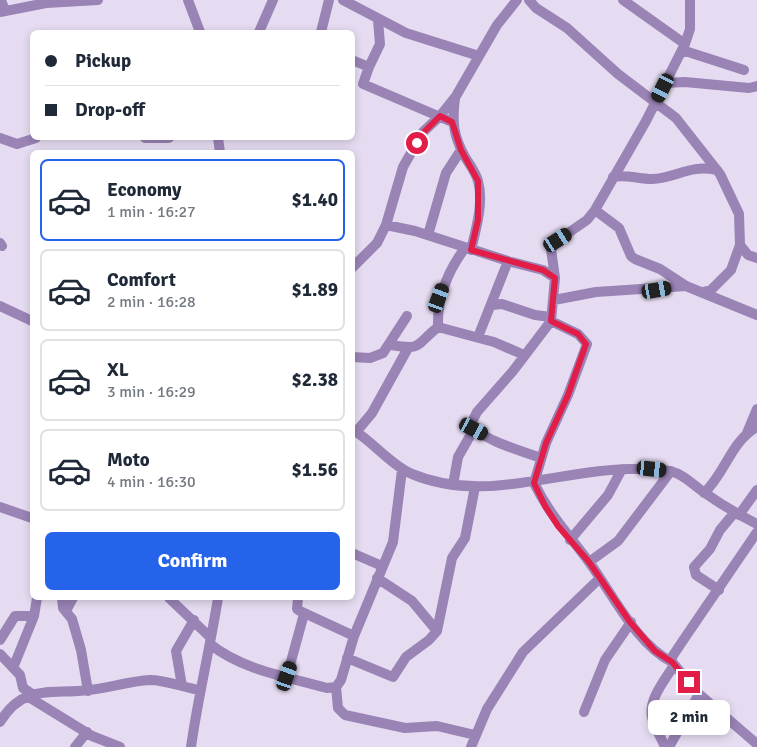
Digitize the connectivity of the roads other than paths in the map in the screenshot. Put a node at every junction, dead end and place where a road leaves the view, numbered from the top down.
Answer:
1 (1, 0) edge
2 (83, 0) edge
3 (98, 0) edge
4 (188, 0) edge
5 (273, 0) edge
6 (329, 0) edge
7 (342, 0) edge
8 (517, 0) edge
9 (529, 0) edge
10 (623, 0) edge
11 (690, 0) edge
12 (353, 2) edge
13 (2, 11) edge
14 (378, 20) junction
15 (199, 30) edge
16 (260, 30) edge
17 (322, 30) edge
18 (683, 47) junction
19 (479, 56) junction
20 (355, 61) edge
21 (368, 67) junction
22 (744, 70) dead end
23 (664, 86) junction
24 (757, 86) edge
25 (643, 93) junction
26 (456, 96) junction
27 (656, 103) junction
28 (440, 116) junction
29 (452, 122) junction
30 (0, 138) edge
31 (30, 140) edge
32 (461, 150) junction
33 (716, 170) junction
34 (613, 177) junction
35 (595, 210) junction
36 (386, 225) junction
37 (428, 235) junction
38 (740, 245) junction
39 (468, 249) junction
40 (757, 258) edge
41 (508, 261) junction
42 (355, 265) edge
43 (555, 278) junction
44 (686, 286) junction
45 (703, 292) junction
46 (554, 300) junction
47 (492, 305) junction
48 (0, 306) edge
49 (407, 316) dead end
50 (757, 316) edge
51 (551, 319) junction
52 (30, 320) edge
53 (438, 328) junction
54 (478, 337) junction
55 (390, 345) junction
56 (408, 348) junction
57 (524, 356) junction
58 (355, 357) edge
59 (757, 409) edge
60 (757, 427) edge
61 (474, 429) junction
62 (355, 430) edge
63 (747, 433) junction
64 (541, 458) junction
65 (402, 470) junction
66 (622, 470) junction
67 (671, 471) junction
68 (534, 483) junction
69 (453, 485) junction
70 (475, 487) junction
71 (757, 490) edge
72 (704, 493) junction
73 (0, 507) edge
74 (737, 514) junction
75 (30, 517) edge
76 (757, 524) edge
77 (757, 532) edge
78 (570, 540) junction
79 (355, 554) edge
80 (589, 562) junction
81 (382, 566) junction
82 (377, 578) junction
83 (600, 578) junction
84 (719, 590) junction
85 (37, 600) edge
86 (62, 600) edge
87 (72, 600) edge
88 (171, 600) edge
89 (218, 600) edge
90 (298, 600) edge
91 (66, 611) junction
92 (304, 614) junction
93 (34, 616) junction
94 (194, 620) junction
95 (630, 622) junction
96 (437, 631) junction
97 (354, 636) junction
98 (0, 640) edge
99 (211, 641) junction
100 (0, 654) edge
101 (347, 658) junction
102 (673, 663) junction
103 (13, 668) junction
104 (287, 676) junction
105 (182, 686) junction
106 (336, 687) junction
107 (88, 690) junction
108 (198, 690) junction
109 (699, 694) junction
110 (29, 695) junction
111 (584, 712) dead end
112 (1, 717) edge
113 (86, 732) junction
114 (475, 735) junction
115 (757, 744) edge
116 (75, 747) edge
117 (120, 747) edge
118 (191, 747) edge
119 (471, 747) edge
120 (665, 747) edge
121 (669, 747) edge

1 - 13 street
2 - 3 street
2 - 13 street
4 - 15 street
5 - 16 street
6 - 17 street
7 - 12 street
8 - 19 street
9 - 25 street
10 - 18 street
11 - 18 street
12 - 14 street
14 - 19 street
14 - 21 street
18 - 22 street
18 - 23 street
19 - 26 street
20 - 21 street
21 - 28 street
23 - 24 street
23 - 25 street
23 - 27 street
25 - 27 street
26 - 28 street
26 - 29 street
27 - 33 street
27 - 34 street
28 - 29 street
28 - 36 street
29 - 32 street
30 - 31 street
32 - 37 street
32 - 39 street
33 - 34 street
33 - 38 street
34 - 35 street
35 - 43 street
35 - 44 street
36 - 37 street
36 - 42 street
37 - 39 street
38 - 40 street
38 - 45 street
39 - 41 street
39 - 53 street
41 - 43 street
41 - 47 street
43 - 46 street
44 - 45 street
44 - 46 street
45 - 50 street
46 - 51 street
47 - 51 street
47 - 54 street
48 - 52 street
49 - 55 street
51 - 57 street
51 - 64 street
53 - 54 street
53 - 56 street
54 - 57 street
55 - 56 street
55 - 58 street
56 - 62 street
57 - 61 street
59 - 63 street
60 - 63 street
61 - 64 street
61 - 69 street
62 - 65 street
63 - 72 street
64 - 68 street
65 - 69 street
65 - 81 street
66 - 67 street
66 - 68 street
66 - 78 street
67 - 72 street
67 - 80 street
68 - 70 street
68 - 78 street
69 - 70 street
70 - 96 street
71 - 74 street
72 - 74 street
73 - 75 street
74 - 76 street
74 - 84 street
77 - 84 street
78 - 80 street
79 - 81 street
80 - 83 street
81 - 82 street
82 - 96 street
82 - 97 street
83 - 95 street
83 - 114 street
84 - 102 street
85 - 93 street
86 - 91 street
87 - 91 street
88 - 94 street
89 - 99 street
90 - 92 street
91 - 107 street
92 - 97 street
92 - 104 street
93 - 98 street
93 - 103 street
94 - 99 street
94 - 105 street
95 - 102 street
95 - 111 street
96 - 101 street
97 - 101 street
99 - 104 street
99 - 108 street
100 - 103 street
101 - 106 street
102 - 109 street
102 - 120 street
103 - 110 street
104 - 106 street
105 - 107 street
105 - 108 street
106 - 114 street
107 - 110 street
108 - 118 street
109 - 115 street
109 - 121 street
110 - 112 street
110 - 113 street
113 - 116 street
113 - 117 street
114 - 119 street

